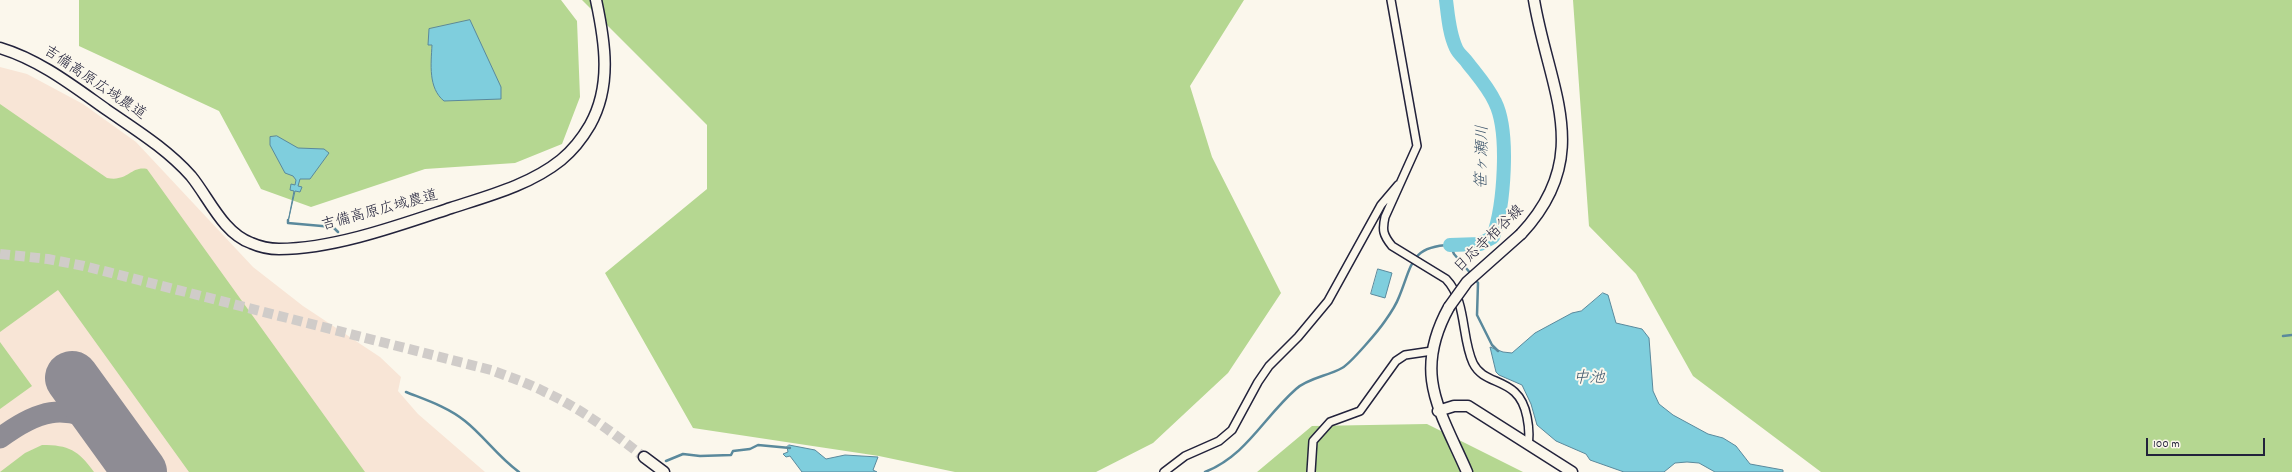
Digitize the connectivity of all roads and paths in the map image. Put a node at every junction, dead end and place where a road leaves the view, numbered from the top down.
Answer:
1 (596, 0) edge
2 (1391, 0) edge
3 (1534, 0) edge
4 (0, 48) edge
5 (1403, 179) junction
6 (1432, 351) junction
7 (1438, 411) junction
8 (1528, 444) junction
9 (644, 457) tunnel mouth
10 (664, 472) edge
11 (1164, 472) edge
12 (1311, 472) edge
13 (1467, 472) edge
14 (1572, 472) edge

1 - 4 street, 吉備高原広域農道
2 - 5 street
3 - 6 street, 日応寺栢谷線, bridge
5 - 8 street
5 - 11 street
6 - 7 street, 日応寺栢谷線
6 - 12 street
7 - 8 street
7 - 13 street, 日応寺栢谷線
8 - 14 street
9 - 10 street

